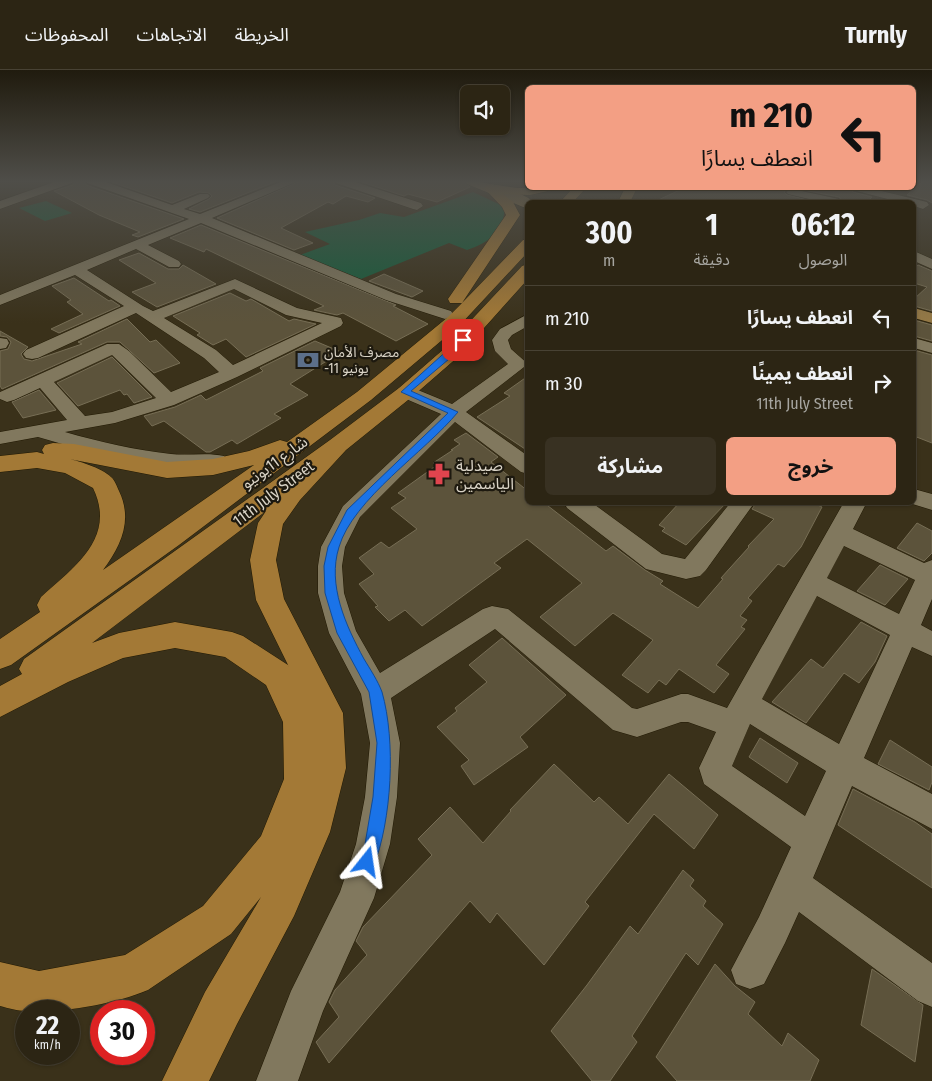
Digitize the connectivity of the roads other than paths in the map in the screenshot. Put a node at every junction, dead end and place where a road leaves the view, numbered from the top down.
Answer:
1 (181, 228) edge
2 (222, 228) edge
3 (508, 228) edge
4 (138, 245) junction
5 (525, 246) edge
6 (916, 256) edge
7 (174, 264) dead end
8 (932, 265) edge
9 (77, 270) junction
10 (525, 272) edge
11 (256, 292) junction
12 (0, 300) edge
13 (233, 301) dead end
14 (916, 306) edge
15 (136, 307) junction
16 (932, 310) edge
17 (524, 311) edge
18 (445, 314) junction
19 (916, 314) edge
20 (152, 317) junction
21 (932, 318) edge
22 (186, 320) dead end
23 (168, 327) junction
24 (916, 344) edge
25 (932, 348) edge
26 (452, 352) junction
27 (32, 354) dead end
28 (409, 360) junction
29 (523, 366) edge
30 (231, 373) junction
31 (44, 380) junction
32 (406, 392) junction
33 (7, 396) dead end
34 (168, 400) junction
35 (454, 412) junction
36 (80, 423) junction
37 (38, 431) junction
38 (0, 438) edge
39 (326, 439) junction
40 (0, 454) edge
41 (255, 458) junction
42 (0, 464) edge
43 (525, 465) edge
44 (916, 498) edge
45 (932, 502) edge
46 (579, 505) edge
47 (742, 505) edge
48 (854, 505) edge
49 (839, 533) junction
50 (931, 573) edge
51 (812, 582) junction
52 (919, 637) edge
53 (0, 649) edge
54 (0, 656) edge
55 (375, 692) junction
56 (0, 696) edge
57 (0, 702) edge
58 (739, 714) junction
59 (844, 764) junction
60 (932, 812) edge
61 (810, 840) junction
62 (791, 884) junction
63 (750, 970) dead end
64 (0, 984) edge
65 (932, 987) edge
66 (185, 1081) edge
67 (277, 1081) edge

1 - 4 street
2 - 18 street
3 - 18 highway
4 - 7 street
4 - 9 street
5 - 28 highway, شارع 11يونيو
6 - 8 street
9 - 12 street
9 - 15 street
10 - 26 highway, 11th July Street
11 - 13 street
11 - 20 street
11 - 30 street
14 - 16 main road
15 - 20 street
15 - 27 street
17 - 26 highway
17 - 29 street
18 - 28 highway
19 - 21 main road
20 - 23 street
22 - 23 street
23 - 30 street
24 - 25 street
26 - 32 highway, 11th July Street
28 - 39 highway, شارع 11يونيو
29 - 35 street
30 - 34 street
31 - 33 street
31 - 34 street
31 - 36 street
32 - 35 street
32 - 39 highway, 11th July Street
34 - 36 street
35 - 43 street
35 - 55 street
36 - 37 street
37 - 38 street
37 - 41 street
39 - 41 highway
39 - 54 highway, شارع 11يونيو
39 - 56 highway, 11th July Street
39 - 66 highway
40 - 41 highway
42 - 53 highway
44 - 45 street
46 - 47 street
48 - 49 street
49 - 50 street
49 - 51 street
50 - 52 street
51 - 52 street
51 - 58 street
52 - 59 street
55 - 58 street
55 - 67 street
57 - 64 highway
58 - 59 street
58 - 61 street
59 - 60 street
59 - 61 street
61 - 62 street
62 - 63 street
62 - 65 street

